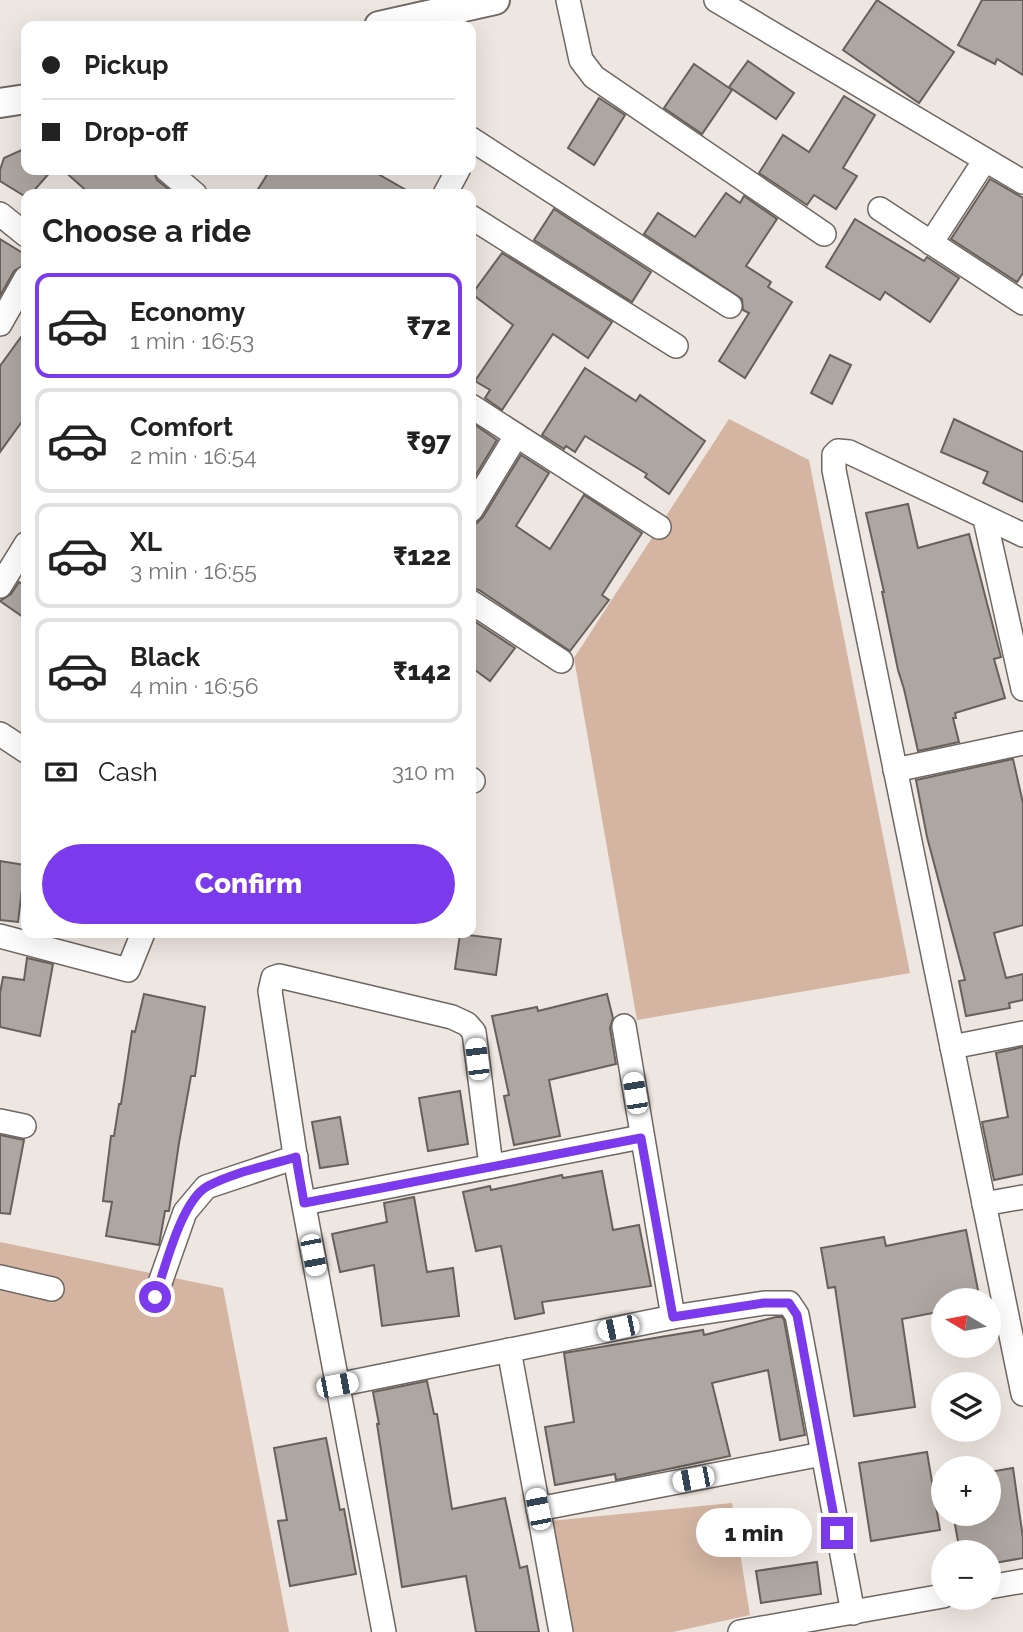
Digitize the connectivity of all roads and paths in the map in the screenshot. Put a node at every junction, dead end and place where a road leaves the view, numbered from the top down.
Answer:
1 (568, 0) edge
2 (716, 0) edge
3 (490, 1) edge
4 (401, 21) edge
5 (21, 100) edge
6 (0, 103) edge
7 (476, 147) edge
8 (985, 160) junction
9 (173, 175) edge
10 (1023, 182) edge
11 (189, 189) edge
12 (880, 209) dead end
13 (0, 214) edge
14 (476, 220) edge
15 (21, 231) edge
16 (824, 234) dead end
17 (931, 243) junction
18 (21, 287) edge
19 (1023, 303) edge
20 (730, 306) dead end
21 (0, 324) edge
22 (676, 346) dead end
23 (476, 409) edge
24 (516, 436) junction
25 (476, 502) edge
26 (985, 519) junction
27 (659, 527) dead end
28 (1023, 535) edge
29 (21, 552) edge
30 (0, 586) edge
31 (476, 605) edge
32 (561, 661) dead end
33 (1023, 689) edge
34 (1023, 743) edge
35 (895, 770) junction
36 (0, 936) edge
37 (141, 938) edge
38 (624, 1026) dead end
39 (1023, 1033) edge
40 (952, 1047) junction
41 (0, 1121) edge
42 (24, 1126) dead end
43 (641, 1138) junction
44 (296, 1157) junction
45 (491, 1166) junction
46 (1023, 1197) edge
47 (304, 1203) junction
48 (984, 1205) junction
49 (0, 1277) edge
50 (52, 1289) dead end
51 (155, 1297) dead end
52 (673, 1317) junction
53 (509, 1350) junction
54 (337, 1385) junction
55 (1023, 1394) edge
56 (822, 1454) junction
57 (538, 1509) junction
58 (1023, 1581) edge
59 (1001, 1585) edge
60 (931, 1598) edge
61 (853, 1613) junction
62 (384, 1632) edge
63 (561, 1632) edge
64 (740, 1632) edge

1 - 16 street
2 - 8 street
3 - 4 street
5 - 6 street
7 - 20 street
8 - 10 street
8 - 17 street
9 - 11 street
12 - 17 street
13 - 15 street
14 - 22 street
17 - 19 street
18 - 21 street
23 - 24 street
24 - 25 street
24 - 27 street
26 - 28 street
26 - 33 street
26 - 35 street
29 - 30 street
31 - 32 street
34 - 35 street
35 - 40 street
36 - 37 street
38 - 43 street
39 - 40 street
40 - 48 street
41 - 42 street
43 - 45 street
43 - 52 street
44 - 45 street
44 - 47 street
44 - 51 street
45 - 47 street
46 - 48 street
47 - 54 street
48 - 55 street
49 - 50 street
52 - 53 street
52 - 56 street
53 - 54 street
53 - 57 street
54 - 62 street
56 - 57 street
56 - 61 street
57 - 63 street
58 - 59 street
60 - 61 street
61 - 64 street

